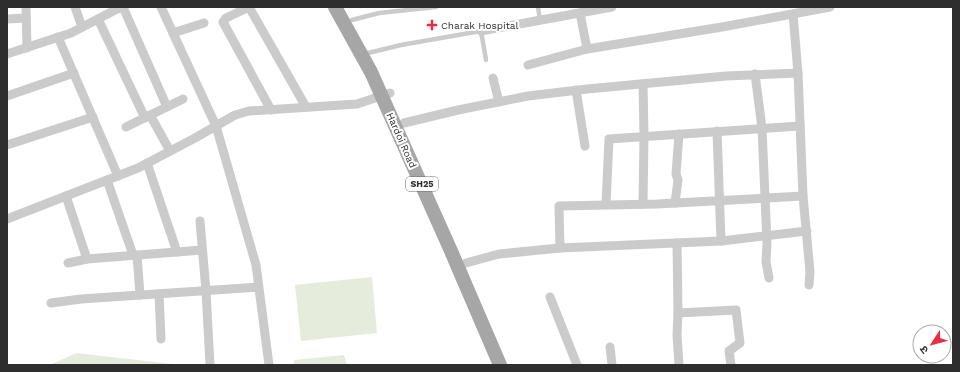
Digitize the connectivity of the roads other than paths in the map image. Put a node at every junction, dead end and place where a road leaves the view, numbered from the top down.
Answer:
1 (26, 7) edge
2 (75, 7) edge
3 (122, 7) edge
4 (161, 7) edge
5 (249, 7) edge
6 (335, 7) edge
7 (344, 7) edge
8 (436, 7) edge
9 (538, 7) edge
10 (612, 7) edge
11 (830, 7) edge
12 (580, 13) junction
13 (793, 14) junction
14 (26, 18) junction
15 (7, 19) edge
16 (98, 19) junction
17 (352, 20) junction
18 (540, 20) junction
19 (204, 23) dead end
20 (82, 27) junction
21 (482, 31) junction
22 (174, 34) junction
23 (58, 37) junction
24 (27, 48) junction
25 (587, 49) junction
26 (365, 53) junction
27 (7, 54) edge
28 (486, 60) dead end
29 (528, 65) dead end
30 (74, 73) junction
31 (798, 73) junction
32 (756, 74) junction
33 (493, 78) dead end
34 (643, 84) junction
35 (576, 90) junction
36 (386, 95) junction
37 (7, 96) edge
38 (183, 99) dead end
39 (499, 102) junction
40 (167, 106) junction
41 (306, 107) junction
42 (271, 110) junction
43 (93, 117) junction
44 (147, 117) junction
45 (404, 124) junction
46 (216, 126) junction
47 (800, 126) junction
48 (126, 127) dead end
49 (762, 128) junction
50 (717, 131) junction
51 (679, 134) junction
52 (644, 136) junction
53 (7, 145) edge
54 (585, 146) dead end
55 (170, 151) junction
56 (147, 163) junction
57 (118, 176) junction
58 (107, 180) junction
59 (66, 196) junction
60 (803, 196) junction
61 (764, 198) junction
62 (719, 200) junction
63 (675, 203) junction
64 (606, 204) junction
65 (643, 204) junction
66 (7, 219) edge
67 (200, 221) dead end
68 (807, 231) junction
69 (766, 235) junction
70 (721, 241) junction
71 (677, 243) junction
72 (560, 248) junction
73 (455, 249) junction
74 (202, 250) junction
75 (177, 252) junction
76 (135, 255) junction
77 (87, 259) junction
78 (68, 263) dead end
79 (466, 263) junction
80 (769, 278) dead end
81 (809, 285) dead end
82 (258, 287) junction
83 (206, 290) junction
84 (159, 294) junction
85 (140, 295) junction
86 (550, 297) dead end
87 (51, 303) dead end
88 (678, 313) junction
89 (161, 339) dead end
90 (610, 347) dead end
91 (210, 365) edge
92 (269, 365) edge
93 (500, 365) edge
94 (509, 365) edge
95 (577, 365) edge
96 (612, 365) edge
97 (679, 365) edge
98 (731, 365) edge

1 - 14 street
2 - 20 street
3 - 16 street
3 - 40 street
4 - 22 street
5 - 41 street
5 - 42 street
6 - 26 main road, Hardoi Road / SH25
7 - 17 main road, Hardoi Road / SH25
8 - 17 lane
9 - 18 lane
10 - 12 street
11 - 13 street
12 - 18 street
12 - 25 street
13 - 25 street
13 - 31 street
14 - 15 street
14 - 24 street
16 - 20 street
16 - 44 street
17 - 26 main road, Hardoi Road / SH25
18 - 21 street
19 - 22 street
20 - 23 street
21 - 26 lane
21 - 28 lane
22 - 46 street
23 - 24 street
23 - 30 street
24 - 27 street
25 - 29 street
26 - 36 main road, Hardoi Road / SH25
30 - 37 street
30 - 43 street
31 - 32 street
31 - 47 street
32 - 34 street
32 - 49 street
33 - 39 street
34 - 35 street
34 - 52 street
35 - 39 street
35 - 54 street
36 - 41 street
36 - 45 main road, Hardoi Road / SH25
36 - 73 main road, Hardoi Road / SH25
38 - 40 street
39 - 45 street
40 - 44 street
41 - 42 street
42 - 46 street
43 - 53 street
43 - 57 street
44 - 48 street
44 - 55 street
45 - 73 main road, Hardoi Road / SH25
46 - 55 street
46 - 82 street
47 - 49 street
47 - 60 street
49 - 50 street
49 - 61 street
50 - 51 street
50 - 62 street
51 - 52 street
51 - 63 street
52 - 64 street
52 - 65 street
55 - 56 street
56 - 57 street
56 - 75 street
57 - 58 street
58 - 59 street
58 - 76 street
59 - 66 street
59 - 77 street
60 - 61 street
60 - 68 street
61 - 62 street
61 - 69 street
62 - 63 street
62 - 70 street
63 - 65 street
64 - 65 street
64 - 72 street
67 - 74 street
68 - 69 street
68 - 81 street
69 - 70 street
69 - 80 street
70 - 71 street
71 - 72 street
71 - 88 street
72 - 79 street
73 - 79 main road, Hardoi Road / SH25
73 - 93 main road, Hardoi Road / SH25
74 - 75 street
74 - 83 street
75 - 76 street
76 - 77 street
76 - 85 street
77 - 78 street
79 - 94 main road, Hardoi Road / SH25
82 - 83 street
82 - 92 street
83 - 84 street
83 - 91 street
84 - 85 street
84 - 89 street
85 - 87 street
86 - 95 street
88 - 97 street
88 - 98 street
90 - 96 street

